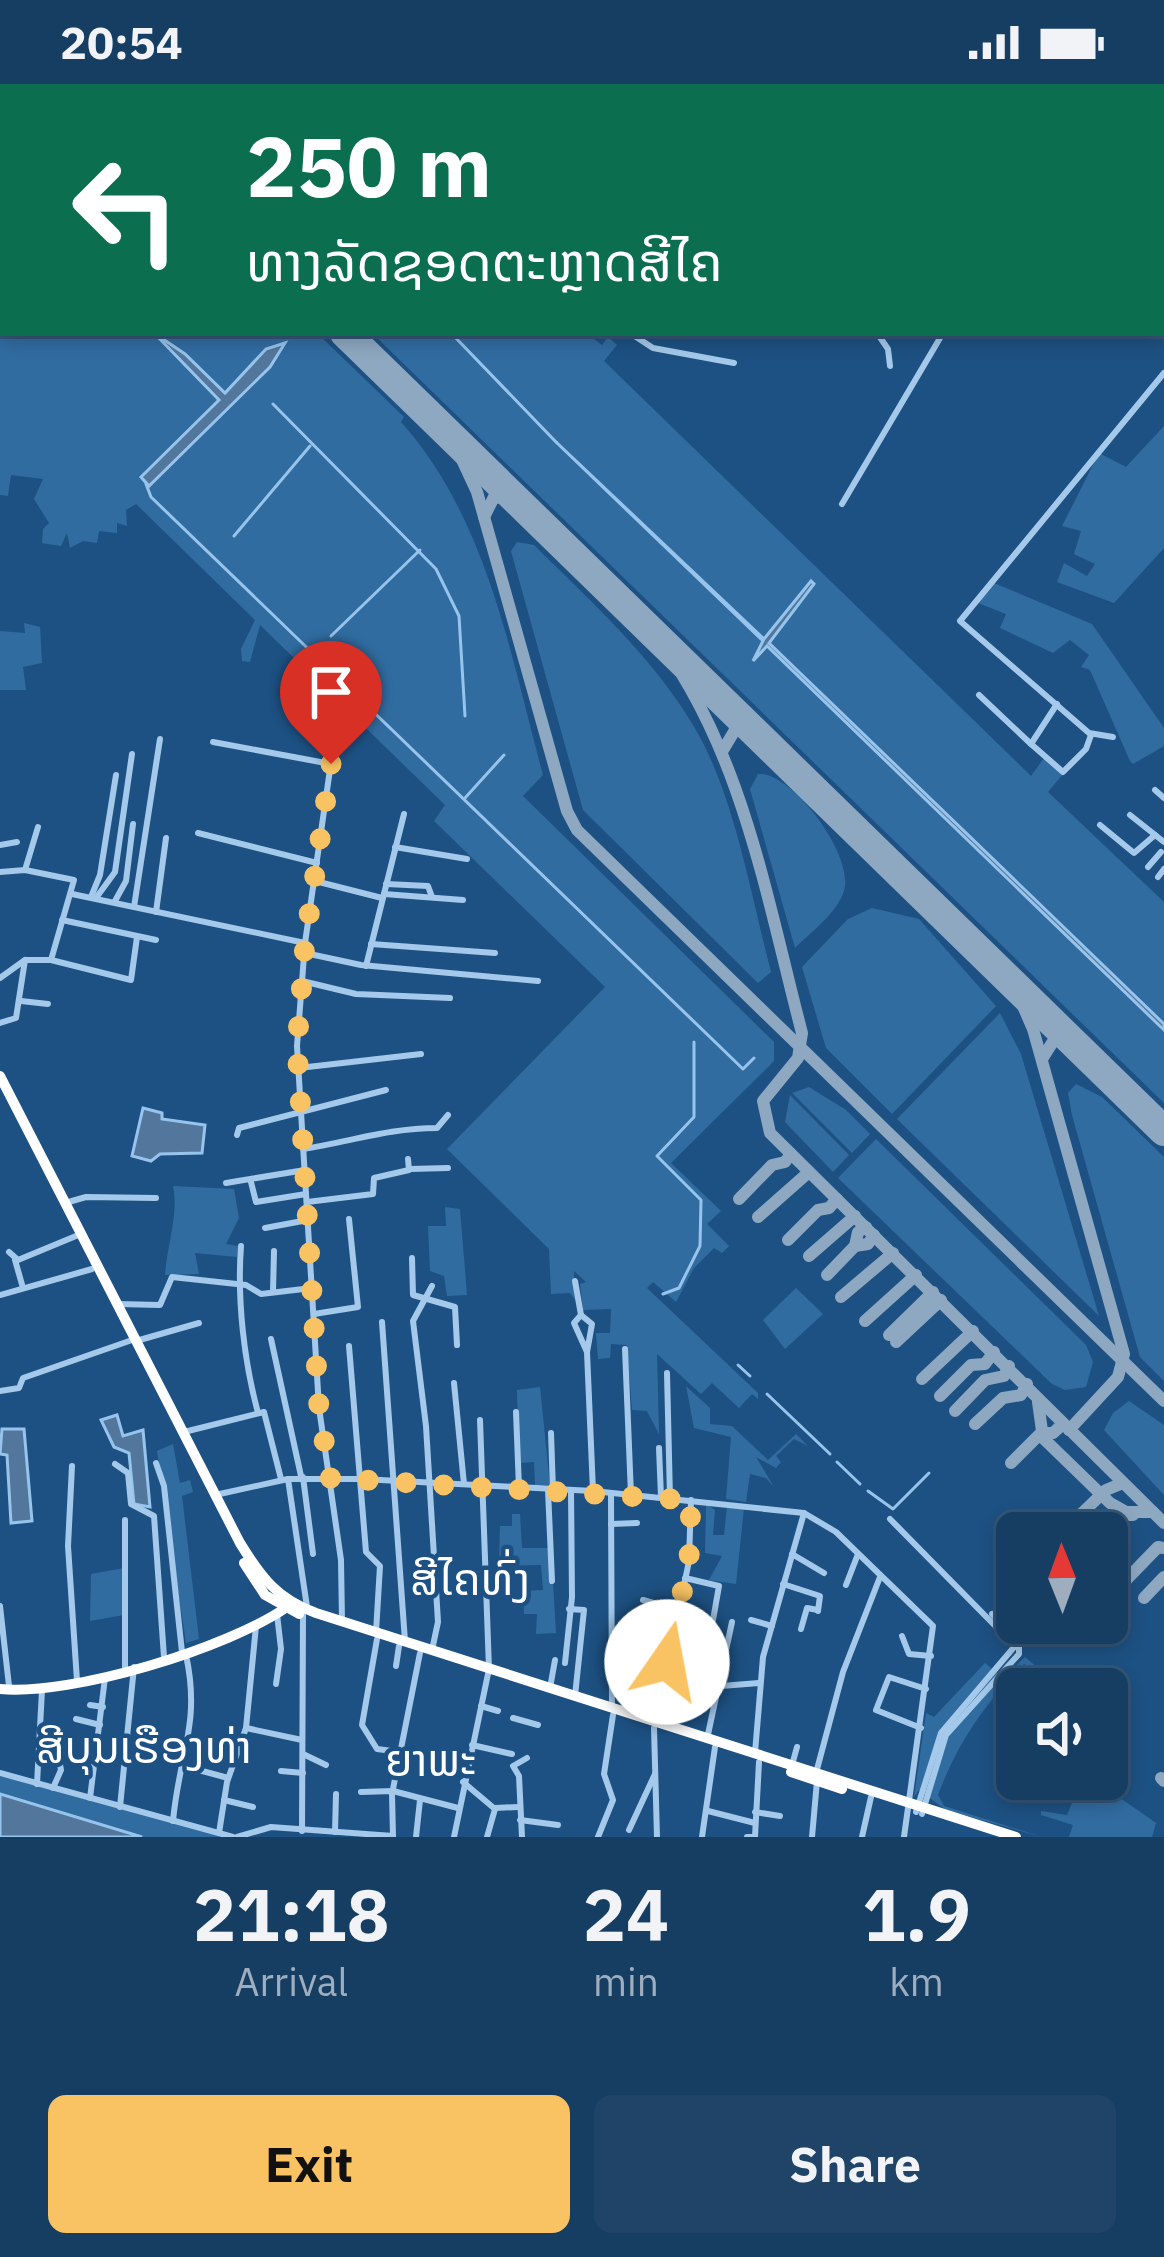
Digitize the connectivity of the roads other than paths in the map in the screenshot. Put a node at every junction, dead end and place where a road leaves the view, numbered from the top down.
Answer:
1 (635, 336) edge
2 (879, 336) edge
3 (941, 336) edge
4 (734, 363) dead end
5 (890, 366) dead end
6 (1164, 373) edge
7 (842, 504) dead end
8 (979, 695) dead end
9 (1057, 704) junction
10 (339, 707) dead end
11 (1091, 734) junction
12 (1113, 737) dead end
13 (160, 739) dead end
14 (212, 742) dead end
15 (1031, 744) junction
16 (132, 754) dead end
17 (331, 764) junction
18 (116, 775) dead end
19 (1155, 790) dead end
20 (1164, 798) edge
21 (404, 814) dead end
22 (1130, 815) dead end
23 (134, 824) dead end
24 (1100, 825) dead end
25 (38, 827) dead end
26 (198, 833) dead end
27 (1155, 835) junction
28 (166, 838) dead end
29 (17, 842) dead end
30 (0, 845) edge
31 (395, 848) junction
32 (1163, 848) edge
33 (467, 859) dead end
34 (317, 863) junction
35 (1148, 867) dead end
36 (1164, 869) edge
37 (25, 870) junction
38 (0, 872) edge
39 (1158, 877) dead end
40 (315, 881) junction
41 (386, 884) junction
42 (72, 893) junction
43 (383, 896) junction
44 (432, 897) junction
45 (94, 898) junction
46 (463, 900) dead end
47 (114, 903) junction
48 (134, 907) junction
49 (156, 912) junction
50 (62, 920) junction
51 (137, 938) junction
52 (156, 940) dead end
53 (371, 944) junction
54 (305, 948) junction
55 (495, 953) dead end
56 (26, 960) junction
57 (51, 960) junction
58 (366, 966) junction
59 (0, 978) edge
60 (538, 980) dead end
61 (302, 981) junction
62 (450, 998) dead end
63 (21, 1001) junction
64 (48, 1004) dead end
65 (0, 1023) edge
66 (421, 1054) dead end
67 (298, 1068) junction
68 (0, 1076) edge
69 (0, 1088) edge
70 (386, 1090) dead end
71 (302, 1111) junction
72 (448, 1115) dead end
73 (236, 1135) dead end
74 (303, 1149) junction
75 (448, 1168) dead end
76 (305, 1170) junction
77 (250, 1182) junction
78 (226, 1183) dead end
79 (156, 1198) dead end
80 (307, 1198) junction
81 (65, 1203) junction
82 (349, 1219) dead end
83 (308, 1220) junction
84 (265, 1228) dead end
85 (76, 1236) junction
86 (242, 1246) dead end
87 (274, 1251) dead end
88 (9, 1252) dead end
89 (412, 1258) dead end
90 (15, 1260) junction
91 (92, 1269) junction
92 (575, 1281) dead end
93 (238, 1285) junction
94 (432, 1286) dead end
95 (23, 1288) junction
96 (312, 1288) junction
97 (273, 1292) junction
98 (0, 1295) edge
99 (421, 1300) junction
100 (117, 1304) junction
101 (314, 1314) junction
102 (581, 1315) junction
103 (382, 1322) dead end
104 (199, 1323) dead end
105 (271, 1339) dead end
106 (134, 1340) junction
107 (349, 1346) dead end
108 (458, 1346) dead end
109 (626, 1349) dead end
110 (587, 1352) junction
111 (668, 1372) dead end
112 (454, 1383) dead end
113 (0, 1390) edge
114 (516, 1412) dead end
115 (257, 1413) junction
116 (479, 1420) dead end
117 (184, 1432) junction
118 (551, 1433) dead end
119 (659, 1448) dead end
120 (157, 1463) dead end
121 (115, 1464) dead end
122 (72, 1466) dead end
123 (302, 1477) junction
124 (330, 1478) junction
125 (361, 1479) junction
126 (285, 1480) junction
127 (396, 1481) junction
128 (430, 1483) junction
129 (464, 1484) junction
130 (484, 1486) junction
131 (518, 1488) junction
132 (550, 1490) junction
133 (571, 1490) junction
134 (593, 1491) junction
135 (610, 1494) junction
136 (214, 1495) junction
137 (631, 1495) junction
138 (666, 1497) junction
139 (691, 1500) junction
140 (804, 1513) junction
141 (890, 1519) dead end
142 (124, 1520) dead end
143 (637, 1523) dead end
144 (611, 1524) junction
145 (313, 1554) dead end
146 (792, 1554) junction
147 (858, 1554) junction
148 (824, 1573) dead end
149 (880, 1576) junction
150 (685, 1578) junction
151 (551, 1581) dead end
152 (784, 1584) junction
153 (845, 1585) dead end
154 (643, 1600) dead end
155 (0, 1606) edge
156 (285, 1608) junction
157 (569, 1609) junction
158 (678, 1610) junction
159 (306, 1612) junction
160 (752, 1620) dead end
161 (342, 1621) junction
162 (713, 1621) dead end
163 (732, 1622) dead end
164 (256, 1626) junction
165 (772, 1626) junction
166 (801, 1629) dead end
167 (642, 1631) dead end
168 (672, 1634) junction
169 (376, 1635) junction
170 (902, 1636) dead end
171 (694, 1639) dead end
172 (402, 1644) junction
173 (640, 1647) dead end
174 (184, 1651) junction
175 (426, 1651) junction
176 (931, 1656) junction
177 (164, 1658) junction
178 (555, 1660) dead end
179 (667, 1662) junction
180 (565, 1663) dead end
181 (396, 1666) dead end
182 (130, 1669) junction
183 (489, 1671) junction
184 (105, 1678) junction
185 (759, 1683) junction
186 (276, 1684) dead end
187 (77, 1685) junction
188 (721, 1685) junction
189 (550, 1688) junction
190 (4, 1689) edge
191 (926, 1689) junction
192 (42, 1690) junction
193 (574, 1696) junction
194 (90, 1705) dead end
195 (481, 1706) junction
196 (103, 1707) junction
197 (498, 1711) dead end
198 (612, 1712) junction
199 (76, 1719) dead end
200 (516, 1722) dead end
201 (100, 1724) junction
202 (538, 1725) dead end
203 (655, 1725) junction
204 (246, 1728) junction
205 (921, 1728) junction
206 (303, 1740) junction
207 (711, 1743) junction
208 (472, 1744) junction
209 (797, 1747) dead end
210 (400, 1752) junction
211 (936, 1752) junction
212 (58, 1753) dead end
213 (303, 1754) junction
214 (757, 1757) junction
215 (180, 1765) junction
216 (326, 1765) dead end
217 (792, 1765) junction
218 (281, 1771) dead end
219 (0, 1773) edge
220 (303, 1773) junction
221 (656, 1773) junction
222 (816, 1777) junction
223 (228, 1778) junction
224 (463, 1782) junction
225 (37, 1784) junction
226 (53, 1788) junction
227 (361, 1792) dead end
228 (392, 1793) junction
229 (336, 1794) dead end
230 (90, 1798) junction
231 (871, 1798) junction
232 (224, 1800) junction
233 (420, 1800) junction
234 (121, 1807) junction
235 (253, 1807) dead end
236 (518, 1807) junction
237 (919, 1807) junction
238 (458, 1808) junction
239 (495, 1808) junction
240 (708, 1811) junction
241 (754, 1812) junction
242 (780, 1816) dead end
243 (520, 1820) junction
244 (173, 1821) junction
245 (755, 1823) junction
246 (558, 1826) dead end
247 (629, 1830) dead end
248 (302, 1831) junction
249 (335, 1832) junction
250 (219, 1834) junction
251 (235, 1837) edge
252 (393, 1837) edge
253 (416, 1837) edge
254 (454, 1837) edge
255 (487, 1837) edge
256 (522, 1837) edge
257 (598, 1837) edge
258 (657, 1837) edge
259 (702, 1837) edge
260 (752, 1837) edge
261 (812, 1837) edge
262 (862, 1837) edge
263 (904, 1837) edge
264 (994, 1837) edge
265 (1016, 1837) edge

1 - 4 street
2 - 5 street
3 - 7 street
6 - 9 street
8 - 15 street
9 - 11 street
9 - 15 street
10 - 17 street
11 - 12 street
11 - 15 street
13 - 48 street
14 - 17 street
16 - 45 street
17 - 34 street
18 - 45 street
19 - 20 street
21 - 31 street
22 - 27 street
23 - 47 street
24 - 27 street
25 - 37 street
26 - 34 street
27 - 32 street
28 - 49 street
29 - 30 street
31 - 33 street
31 - 41 street
32 - 35 street
34 - 40 street
36 - 39 street
37 - 38 street
37 - 42 street
40 - 43 street
40 - 54 street
41 - 43 street
41 - 44 street
42 - 45 street
42 - 50 street
43 - 44 street
43 - 53 street
44 - 46 street
45 - 47 street
47 - 48 street
48 - 49 street
49 - 54 street
50 - 51 street
50 - 57 street
51 - 52 street
51 - 57 street
53 - 55 street
53 - 58 street
54 - 58 street
54 - 61 street
56 - 57 street
56 - 59 street
56 - 63 street
58 - 60 street
61 - 62 street
61 - 67 street
63 - 64 street
63 - 65 street
66 - 67 street
67 - 71 street
68 - 81 highway
69 - 85 highway
70 - 71 street
71 - 73 street
71 - 74 street
72 - 74 street
74 - 76 street
75 - 80 street
76 - 77 street
76 - 80 street
77 - 78 street
77 - 80 street
79 - 81 street
80 - 83 street
81 - 100 highway
82 - 101 street
83 - 84 street
83 - 96 street
85 - 90 street
85 - 91 highway
86 - 93 street
87 - 97 street
88 - 90 street
89 - 99 street
90 - 95 street
91 - 95 street
91 - 106 highway
92 - 102 street
93 - 97 street
93 - 100 street
93 - 115 street
94 - 99 street
95 - 98 street
96 - 97 street
96 - 101 street
99 - 108 street
99 - 128 street
100 - 106 highway
101 - 124 street
102 - 110 street
102 - 110 street
103 - 127 street
104 - 106 street
105 - 123 street
106 - 113 street
106 - 117 highway
106 - 136 highway
107 - 125 street
109 - 137 street
110 - 134 street
111 - 138 street
112 - 129 street
114 - 131 street
115 - 117 street
115 - 126 street
116 - 130 street
117 - 136 highway
118 - 132 street
119 - 138 street
120 - 174 street
121 - 177 street
122 - 187 street
123 - 124 street
123 - 126 street
123 - 145 street
124 - 125 street
124 - 161 street
125 - 127 street
125 - 169 street
126 - 136 street
126 - 159 street
127 - 128 street
127 - 172 street
128 - 129 street
128 - 175 street
129 - 130 street
130 - 131 street
130 - 183 street
131 - 132 street
132 - 133 street
132 - 151 street
133 - 134 street
133 - 157 street
134 - 135 street
135 - 137 street
135 - 144 street
136 - 156 highway
137 - 138 street
138 - 139 street
139 - 140 street
139 - 150 street
140 - 146 street
140 - 147 street
141 - 211 street
142 - 182 street
143 - 144 street
144 - 198 street
146 - 148 street
146 - 152 street
147 - 149 street
147 - 153 street
149 - 176 street
149 - 222 street
150 - 158 street
150 - 162 street
152 - 165 street
152 - 166 street
154 - 158 street
155 - 190 street
156 - 159 highway
156 - 164 highway
156 - 186 street
157 - 180 street
157 - 193 street
158 - 168 street
159 - 161 highway
159 - 169 highway
159 - 206 street
160 - 165 street
161 - 169 highway
163 - 188 street
164 - 174 highway
164 - 204 street
165 - 185 street
167 - 168 street
168 - 171 street
168 - 179 street
169 - 172 highway
169 - 210 street
170 - 176 street
172 - 175 highway
172 - 181 street
173 - 179 street
174 - 177 highway
174 - 215 street
175 - 183 highway
175 - 210 street
176 - 191 street
177 - 182 highway
178 - 189 street
179 - 203 street
182 - 184 highway
182 - 234 street
183 - 189 highway
183 - 195 street
183 - 198 highway
184 - 187 highway
184 - 196 street
185 - 188 street
185 - 214 street
187 - 192 highway
188 - 207 street
189 - 193 highway
190 - 192 highway
191 - 205 street
191 - 205 street
192 - 225 street
193 - 198 highway
194 - 196 street
195 - 197 street
195 - 208 street
196 - 201 street
198 - 203 highway
198 - 257 street
199 - 201 street
200 - 202 street
201 - 230 street
203 - 207 highway
203 - 221 street
204 - 206 street
204 - 223 street
205 - 237 street
206 - 213 street
207 - 214 highway
207 - 240 street
208 - 224 street
208 - 236 street
209 - 217 street
210 - 228 street
211 - 237 street
211 - 237 street
212 - 226 street
213 - 216 street
213 - 220 street
214 - 217 highway
214 - 222 highway
214 - 241 street
215 - 223 street
215 - 244 street
217 - 222 highway
218 - 220 street
219 - 225 street
220 - 248 street
221 - 247 street
221 - 258 street
222 - 231 highway
222 - 237 highway
222 - 261 street
223 - 232 street
224 - 238 street
224 - 239 street
225 - 226 street
226 - 230 street
227 - 228 street
228 - 233 street
228 - 252 street
229 - 249 street
230 - 234 street
231 - 237 highway
231 - 262 street
232 - 235 street
232 - 250 street
233 - 238 street
233 - 253 street
234 - 244 street
236 - 239 street
236 - 243 street
237 - 263 street
237 - 264 highway
237 - 265 highway
238 - 254 street
239 - 255 street
240 - 245 street
240 - 259 street
241 - 242 street
241 - 245 street
243 - 246 street
243 - 256 street
244 - 250 street
245 - 260 street
248 - 249 street
248 - 251 street
249 - 252 street
250 - 251 street

